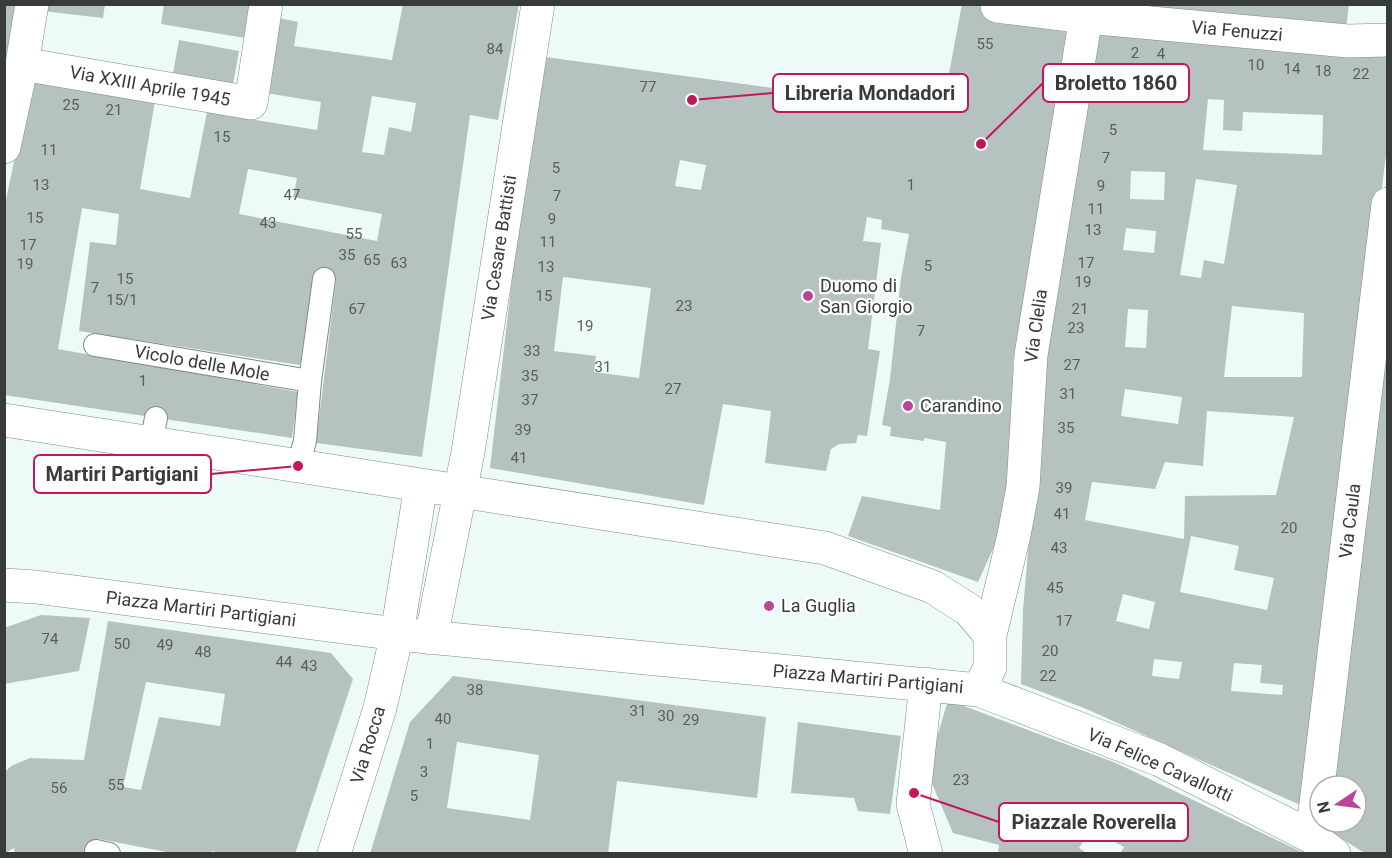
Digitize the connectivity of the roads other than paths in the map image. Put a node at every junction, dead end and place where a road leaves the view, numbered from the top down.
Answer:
1 (32, 4) edge
2 (266, 4) edge
3 (538, 4) edge
4 (997, 6) edge
5 (1087, 11) edge
6 (1388, 40) edge
7 (22, 64) junction
8 (4, 147) edge
9 (1388, 204) edge
10 (324, 279) dead end
11 (94, 345) dead end
12 (310, 381) junction
13 (4, 420) edge
14 (298, 466) junction
15 (421, 485) junction
16 (460, 491) junction
17 (20, 586) edge
18 (4, 602) edge
19 (397, 634) junction
20 (990, 635) junction
21 (431, 638) junction
22 (926, 684) junction
23 (979, 690) junction
24 (1323, 845) edge
25 (334, 854) edge
26 (926, 854) edge

1 - 7 street
2 - 7 street, Via XXIII Aprile 1945
3 - 16 street, Via Cesare Battisti
4 - 5 street, Via Fenuzzi
5 - 6 street, Via Fenuzzi
5 - 20 street, Via Clelia
7 - 8 street
9 - 24 street, Via Caula
10 - 12 lane
11 - 12 lane, Vicolo delle Mole
12 - 14 lane
13 - 14 street
14 - 15 street
15 - 16 street
15 - 19 street
16 - 20 street
16 - 21 street
17 - 18 street
17 - 19 street, Piazza Martiri Partigiani
19 - 21 street, Piazza Martiri Partigiani
19 - 25 street, Via Rocca
20 - 23 street, Piazza Martiri Partigiani
21 - 22 street, Piazza Martiri Partigiani
22 - 23 street, Piazza Martiri Partigiani
22 - 26 street
23 - 24 street, Via Felice Cavallotti

